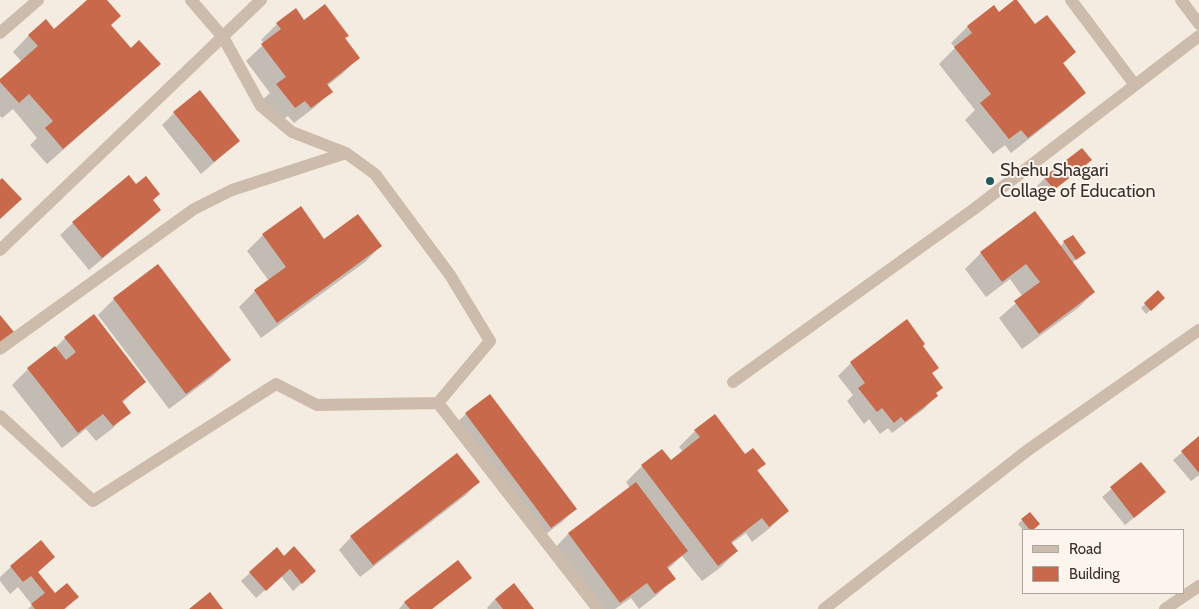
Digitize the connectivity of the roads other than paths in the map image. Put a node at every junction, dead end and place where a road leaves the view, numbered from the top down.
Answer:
1 (38, 0) edge
2 (191, 0) edge
3 (262, 0) edge
4 (1071, 0) edge
5 (1181, 0) edge
6 (1199, 24) edge
7 (0, 33) edge
8 (1199, 36) edge
9 (223, 37) junction
10 (1135, 85) junction
11 (346, 153) junction
12 (0, 250) edge
13 (1199, 330) edge
14 (0, 349) edge
15 (734, 382) dead end
16 (438, 403) junction
17 (0, 416) edge
18 (1199, 586) edge
19 (598, 609) edge
20 (824, 609) edge
21 (1164, 609) edge

1 - 7 street
2 - 9 street
3 - 9 street
4 - 10 street
5 - 6 street
8 - 10 street
9 - 11 street
9 - 12 street
10 - 15 street
11 - 14 street
11 - 16 street
13 - 20 street
16 - 17 street
16 - 19 street
18 - 21 street

